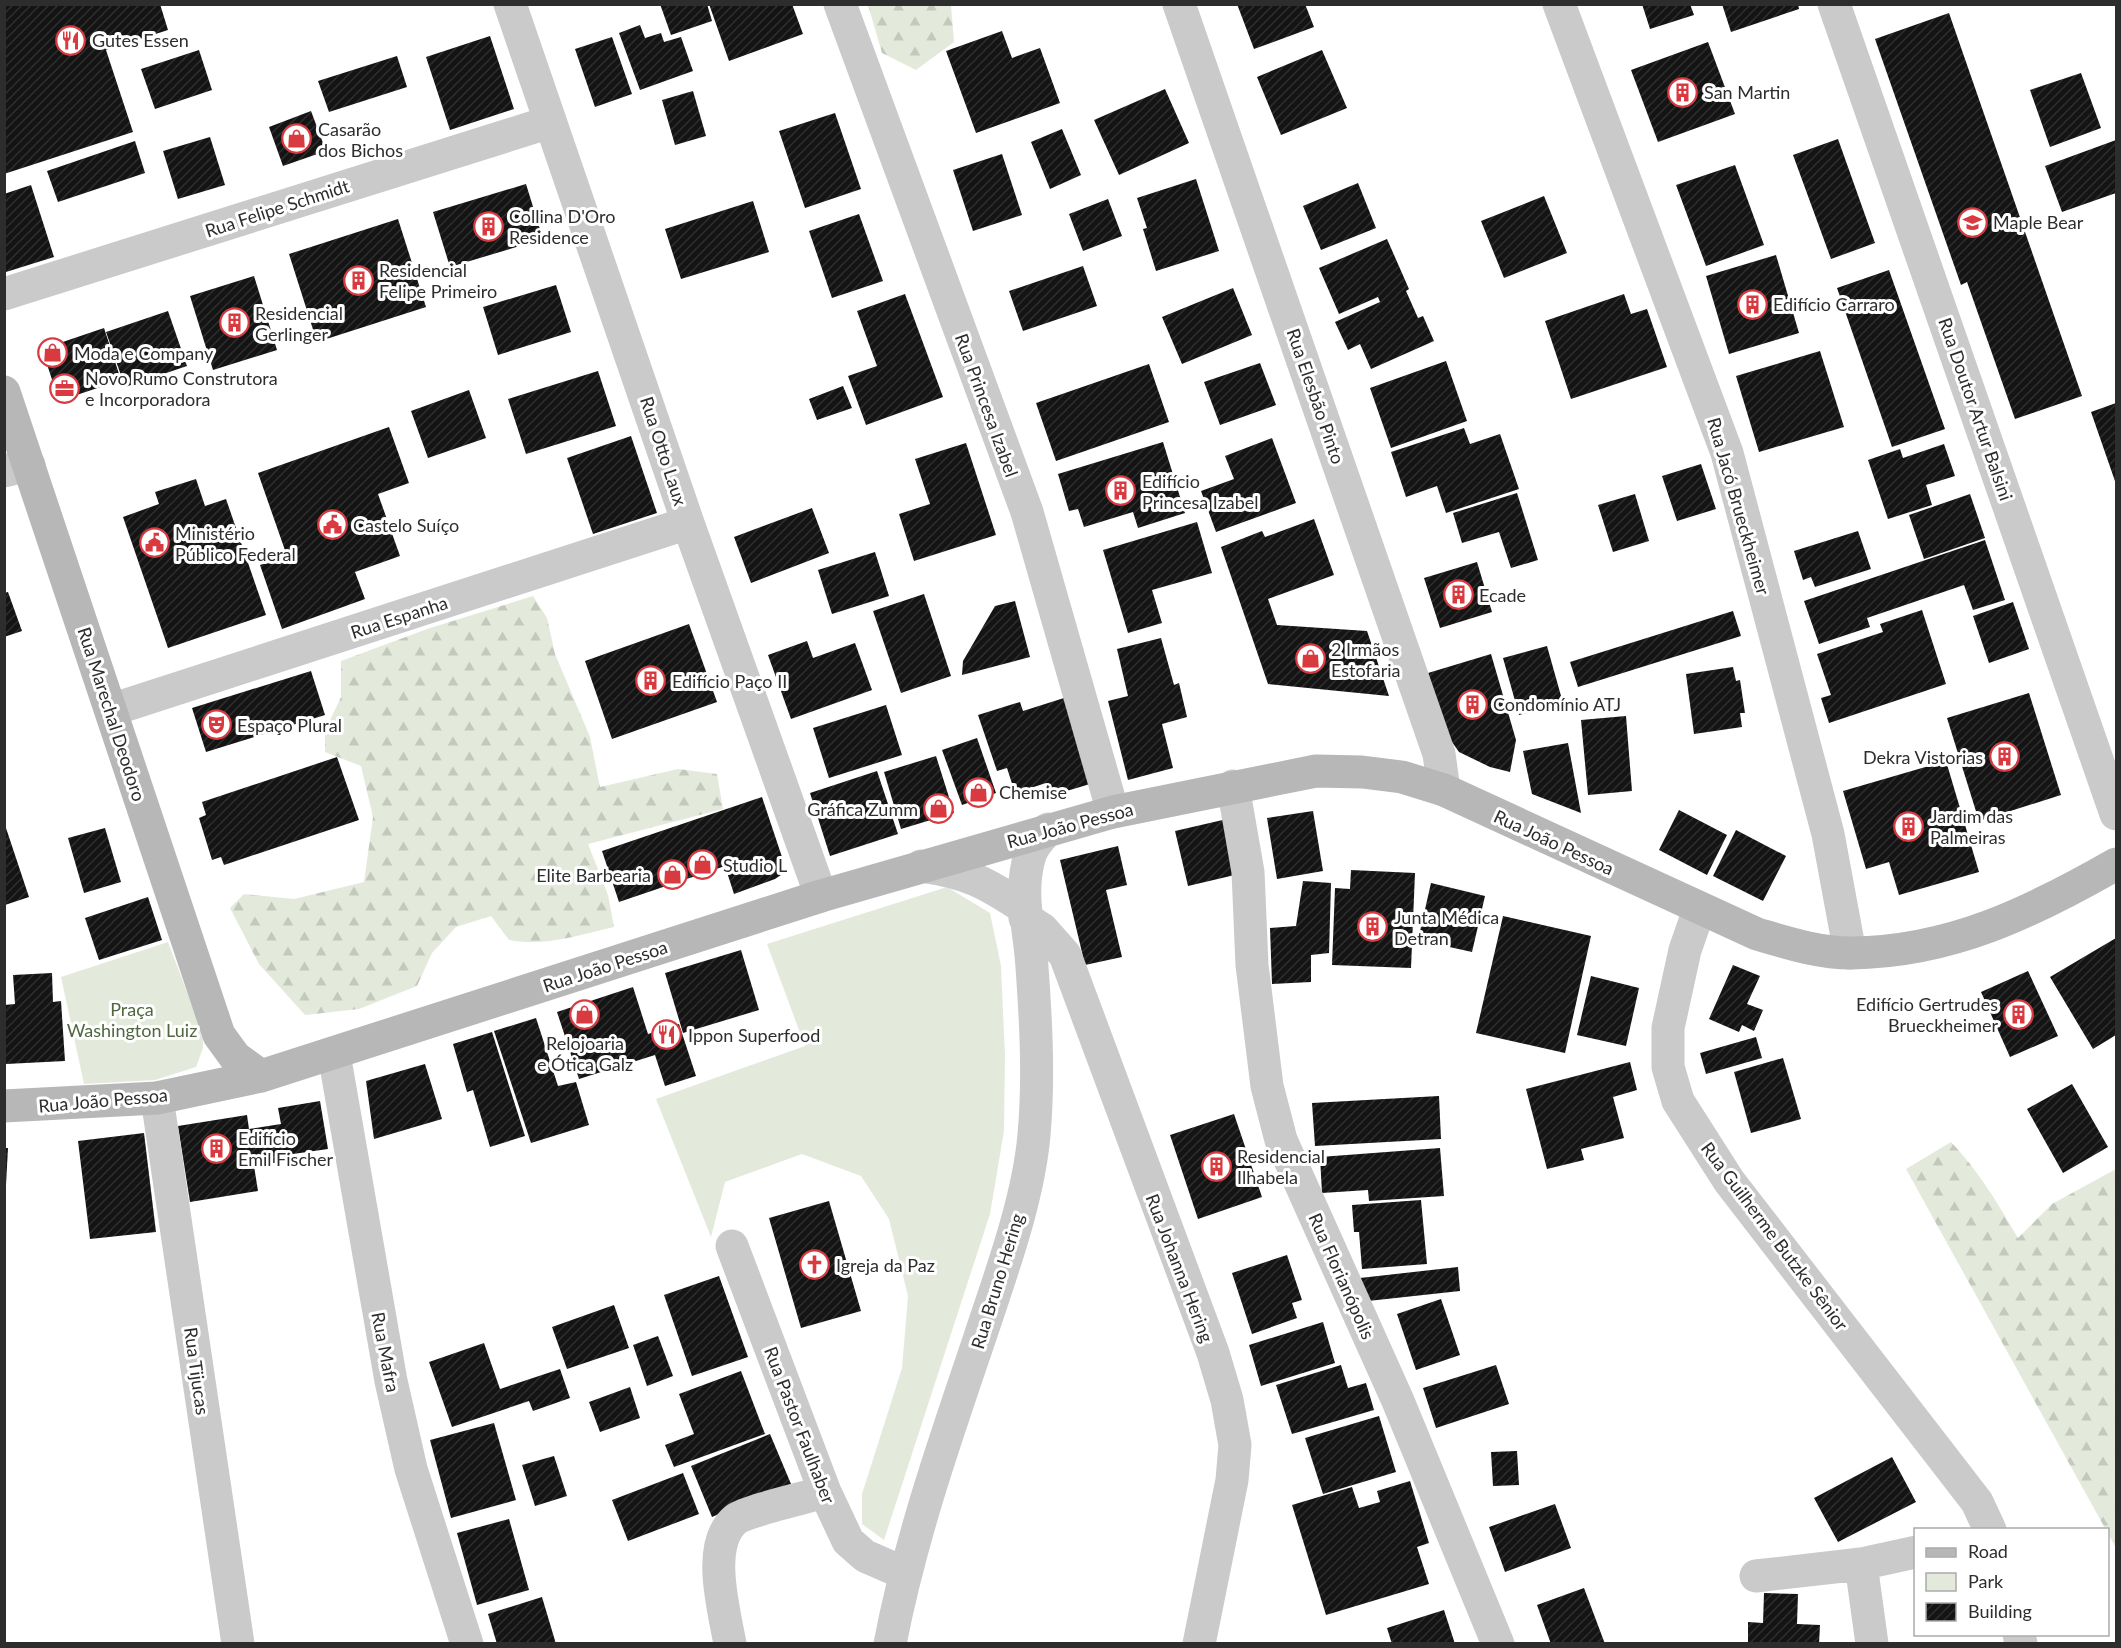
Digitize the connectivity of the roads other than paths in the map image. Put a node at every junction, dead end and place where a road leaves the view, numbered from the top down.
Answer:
1 (510, 4) edge
2 (840, 4) edge
3 (1179, 4) edge
4 (1559, 4) edge
5 (1834, 4) edge
6 (550, 122) junction
7 (4, 294) edge
8 (4, 392) edge
9 (17, 468) edge
10 (688, 524) junction
11 (111, 710) junction
12 (1233, 786) junction
13 (1444, 790) junction
14 (1113, 812) junction
15 (2116, 814) edge
16 (1048, 829) junction
17 (2116, 864) edge
18 (921, 866) junction
19 (821, 896) junction
20 (1699, 910) junction
21 (1025, 913) junction
22 (1850, 953) junction
23 (219, 1035) junction
24 (334, 1054) junction
25 (261, 1076) junction
26 (195, 1090) junction
27 (157, 1098) junction
28 (4, 1106) edge
29 (732, 1246) dead end
30 (825, 1492) junction
31 (1989, 1528) edge
32 (1914, 1552) edge
33 (1861, 1564) junction
34 (904, 1573) junction
35 (1756, 1576) dead end
36 (238, 1644) edge
37 (467, 1644) edge
38 (730, 1644) edge
39 (890, 1644) edge
40 (1199, 1644) edge
41 (1498, 1644) edge
42 (1872, 1644) edge

1 - 6 street, Rua Otto Laux
2 - 14 street, Rua Princesa Izabel
3 - 13 street, Rua Elesbão Pinto
4 - 22 street, Rua Jacó Brueckheimer
5 - 15 street, Rua Doutor Artur Balsini
6 - 7 street, Rua Felipe Schmidt
6 - 10 street, Rua Otto Laux
8 - 9 main road, Rua Marechal Deodoro
9 - 11 main road, Rua Marechal Deodoro
10 - 11 street, Rua Espanha
10 - 19 street, Rua Otto Laux
11 - 23 main road, Rua Marechal Deodoro
12 - 13 main road, Rua João Pessoa
12 - 14 main road, Rua João Pessoa
12 - 41 street, Rua Florianópolis
13 - 20 main road, Rua João Pessoa
14 - 16 main road, Rua João Pessoa
16 - 18 main road, Rua João Pessoa
16 - 21 street, Rua Bruno Hering
17 - 22 main road, Rua João Pessoa
18 - 19 main road, Rua João Pessoa
18 - 21 street
19 - 24 main road, Rua João Pessoa
20 - 22 main road, Rua João Pessoa
20 - 31 street, Rua Guilherme Butzke Sênior
21 - 34 street, Rua Bruno Hering
21 - 40 street, Rua Johanna Hering
23 - 25 main road, Rua Marechal Deodoro
23 - 26 main road
24 - 25 main road, Rua João Pessoa
24 - 37 street, Rua Mafra
25 - 26 main road, Rua João Pessoa
26 - 27 main road, Rua João Pessoa
27 - 28 main road, Rua João Pessoa
27 - 36 street, Rua Tijucas
29 - 30 street, Rua Pastor Faulhaber
30 - 34 street, Rua Pastor Faulhaber
30 - 38 street
32 - 33 street
33 - 35 street
33 - 42 street
34 - 39 street, Rua Bruno Hering

